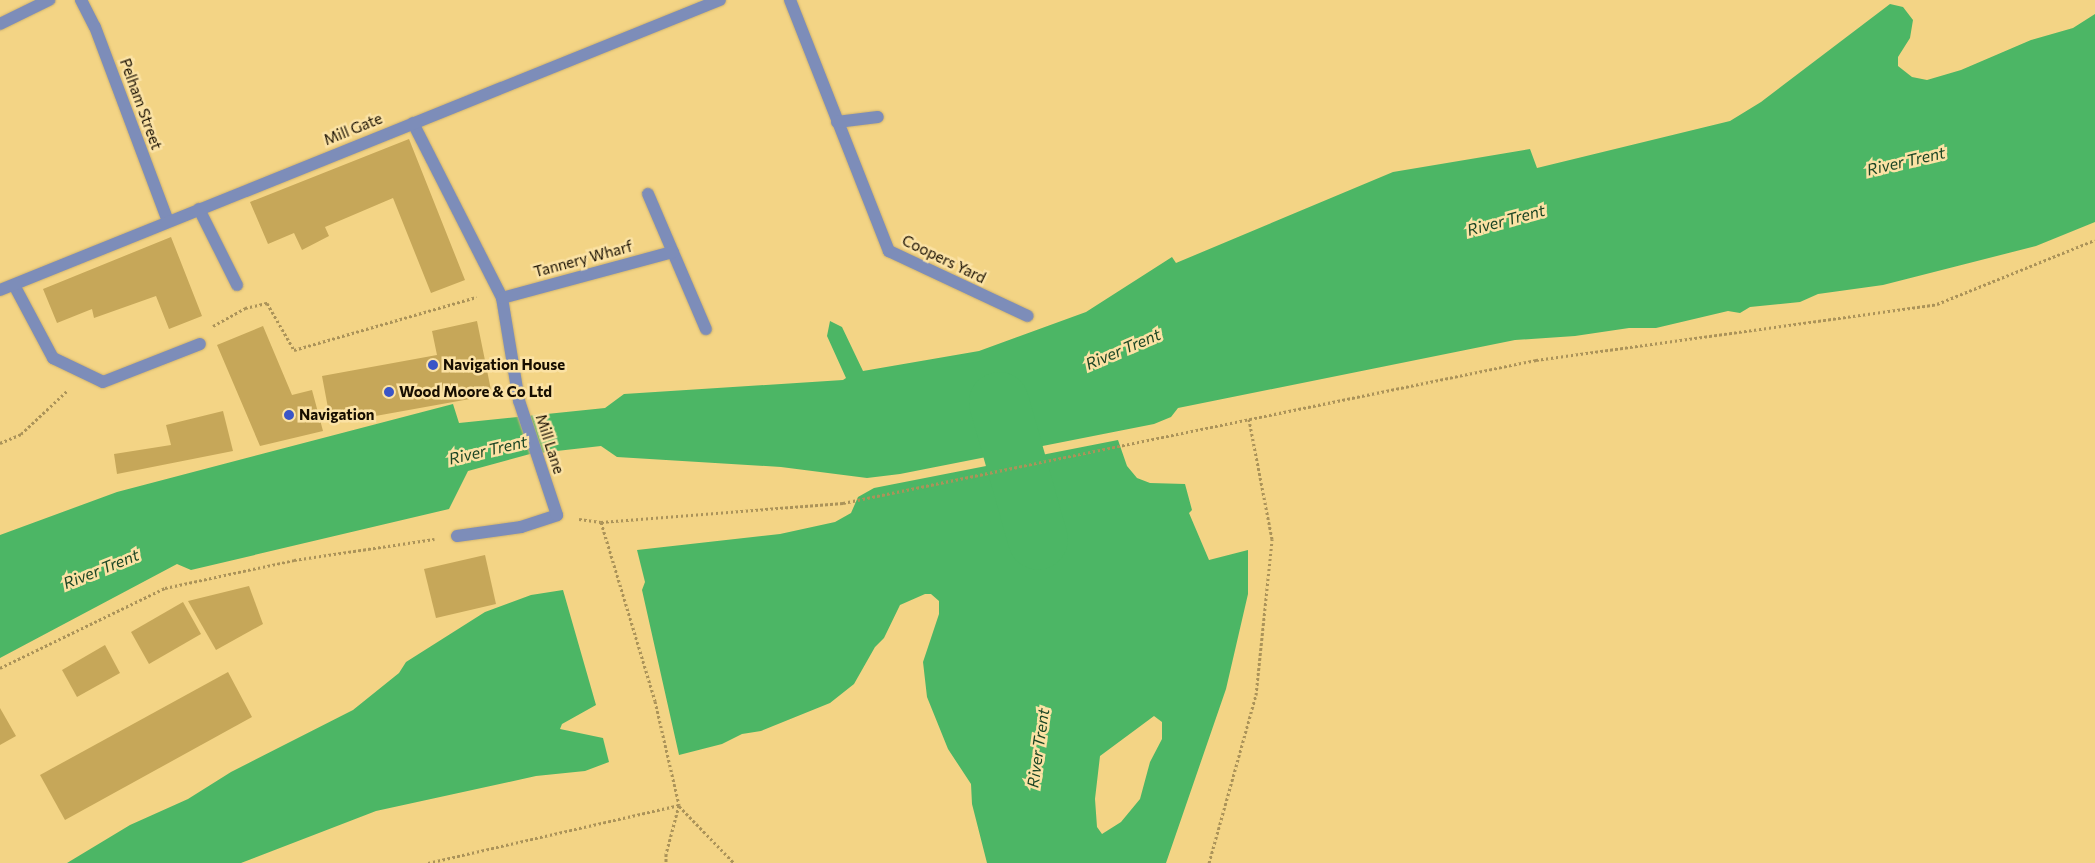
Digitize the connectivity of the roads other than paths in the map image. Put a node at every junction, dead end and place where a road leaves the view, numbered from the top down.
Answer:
1 (49, 0) edge
2 (81, 0) edge
3 (720, 0) edge
4 (790, 0) edge
5 (0, 24) edge
6 (878, 117) dead end
7 (837, 122) junction
8 (412, 123) junction
9 (648, 194) dead end
10 (198, 208) junction
11 (168, 221) junction
12 (673, 252) junction
13 (237, 284) dead end
14 (14, 285) junction
15 (0, 290) edge
16 (502, 298) junction
17 (1028, 316) dead end
18 (706, 329) dead end
19 (200, 344) road end
20 (456, 536) road end

1 - 5 street
2 - 11 street, Pelham Street
3 - 8 street, Mill Gate
4 - 7 street, Coopers Yard
6 - 7 street
7 - 17 street, Coopers Yard
8 - 10 street, Mill Gate
8 - 16 street, Mill Lane
9 - 12 street
10 - 11 street, Mill Gate
10 - 13 street
11 - 14 street, Mill Gate
12 - 16 street, Tannery Wharf
12 - 18 street
14 - 15 street, Mill Gate
14 - 19 street
16 - 20 street, Mill Lane

